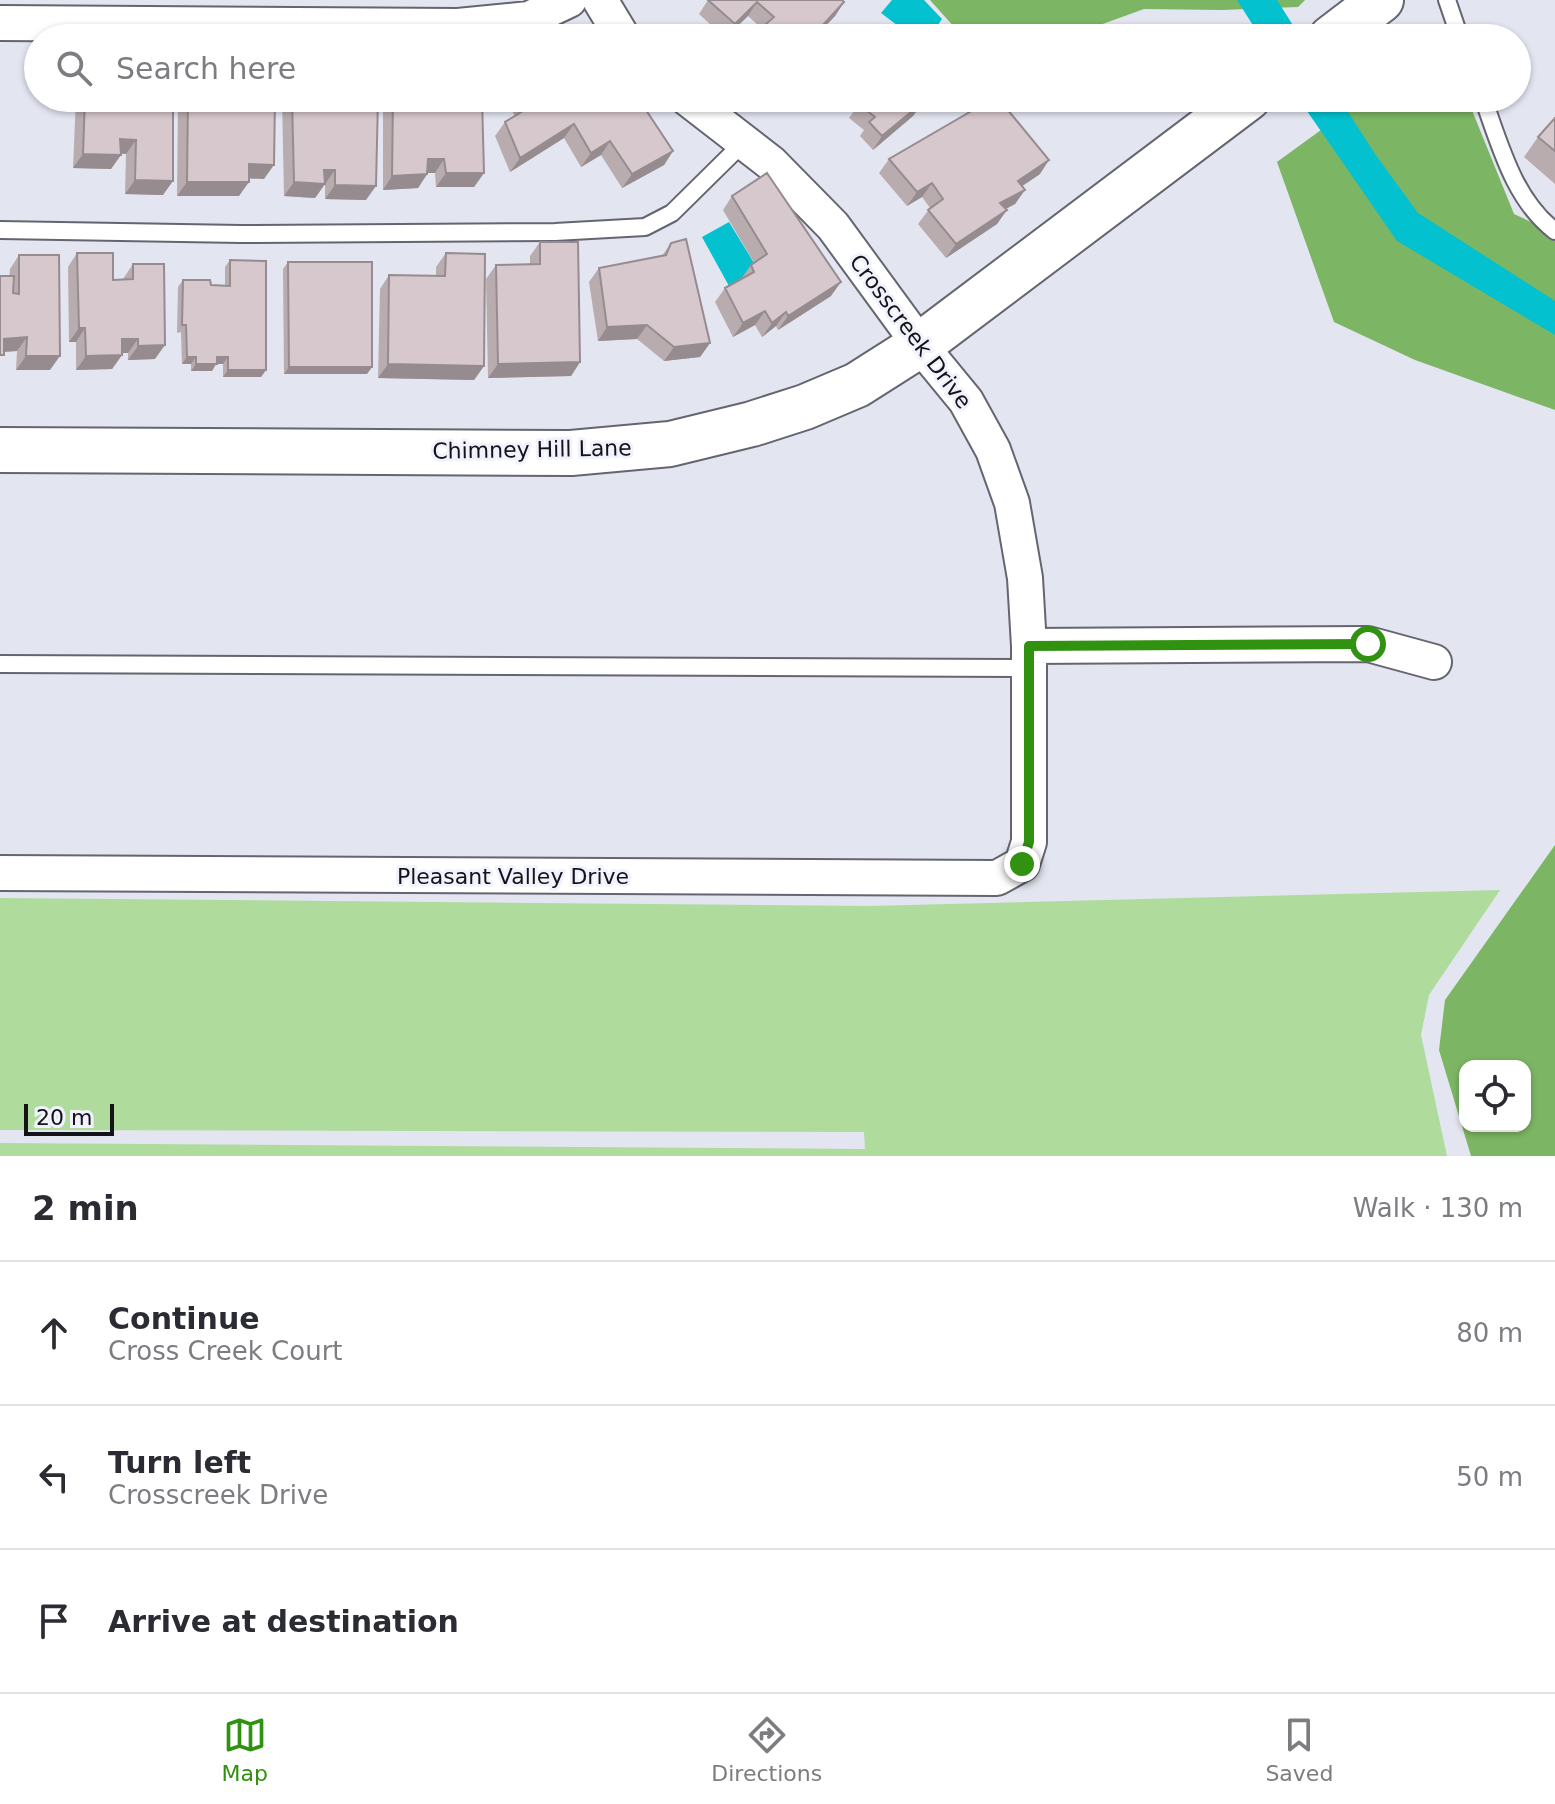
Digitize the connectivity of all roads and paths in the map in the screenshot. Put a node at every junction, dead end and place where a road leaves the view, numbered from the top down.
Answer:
1 (569, 0) edge
2 (600, 0) edge
3 (1447, 0) edge
4 (1386, 1) edge
5 (0, 23) edge
6 (153, 24) edge
7 (478, 24) edge
8 (615, 24) edge
9 (1352, 24) edge
10 (1455, 24) edge
11 (705, 112) edge
12 (1229, 112) edge
13 (1488, 112) edge
14 (744, 142) junction
15 (0, 230) edge
16 (1555, 231) edge
17 (920, 345) junction
18 (0, 450) edge
19 (1028, 657) junction
20 (1434, 662) dead end
21 (0, 664) edge
22 (1022, 864) joint
23 (0, 873) edge

1 - 7 street
2 - 8 street
3 - 10 lane
4 - 9 street
5 - 6 street
11 - 14 street, Crosscreek Drive
12 - 17 street, Chimney Hill Lane
13 - 16 lane
14 - 15 lane
14 - 17 street, Crosscreek Drive
17 - 18 street, Chimney Hill Lane
17 - 19 street, Crosscreek Drive
19 - 20 street
19 - 21 lane
19 - 22 street, Crosscreek Drive
22 - 23 street, Pleasant Valley Drive

